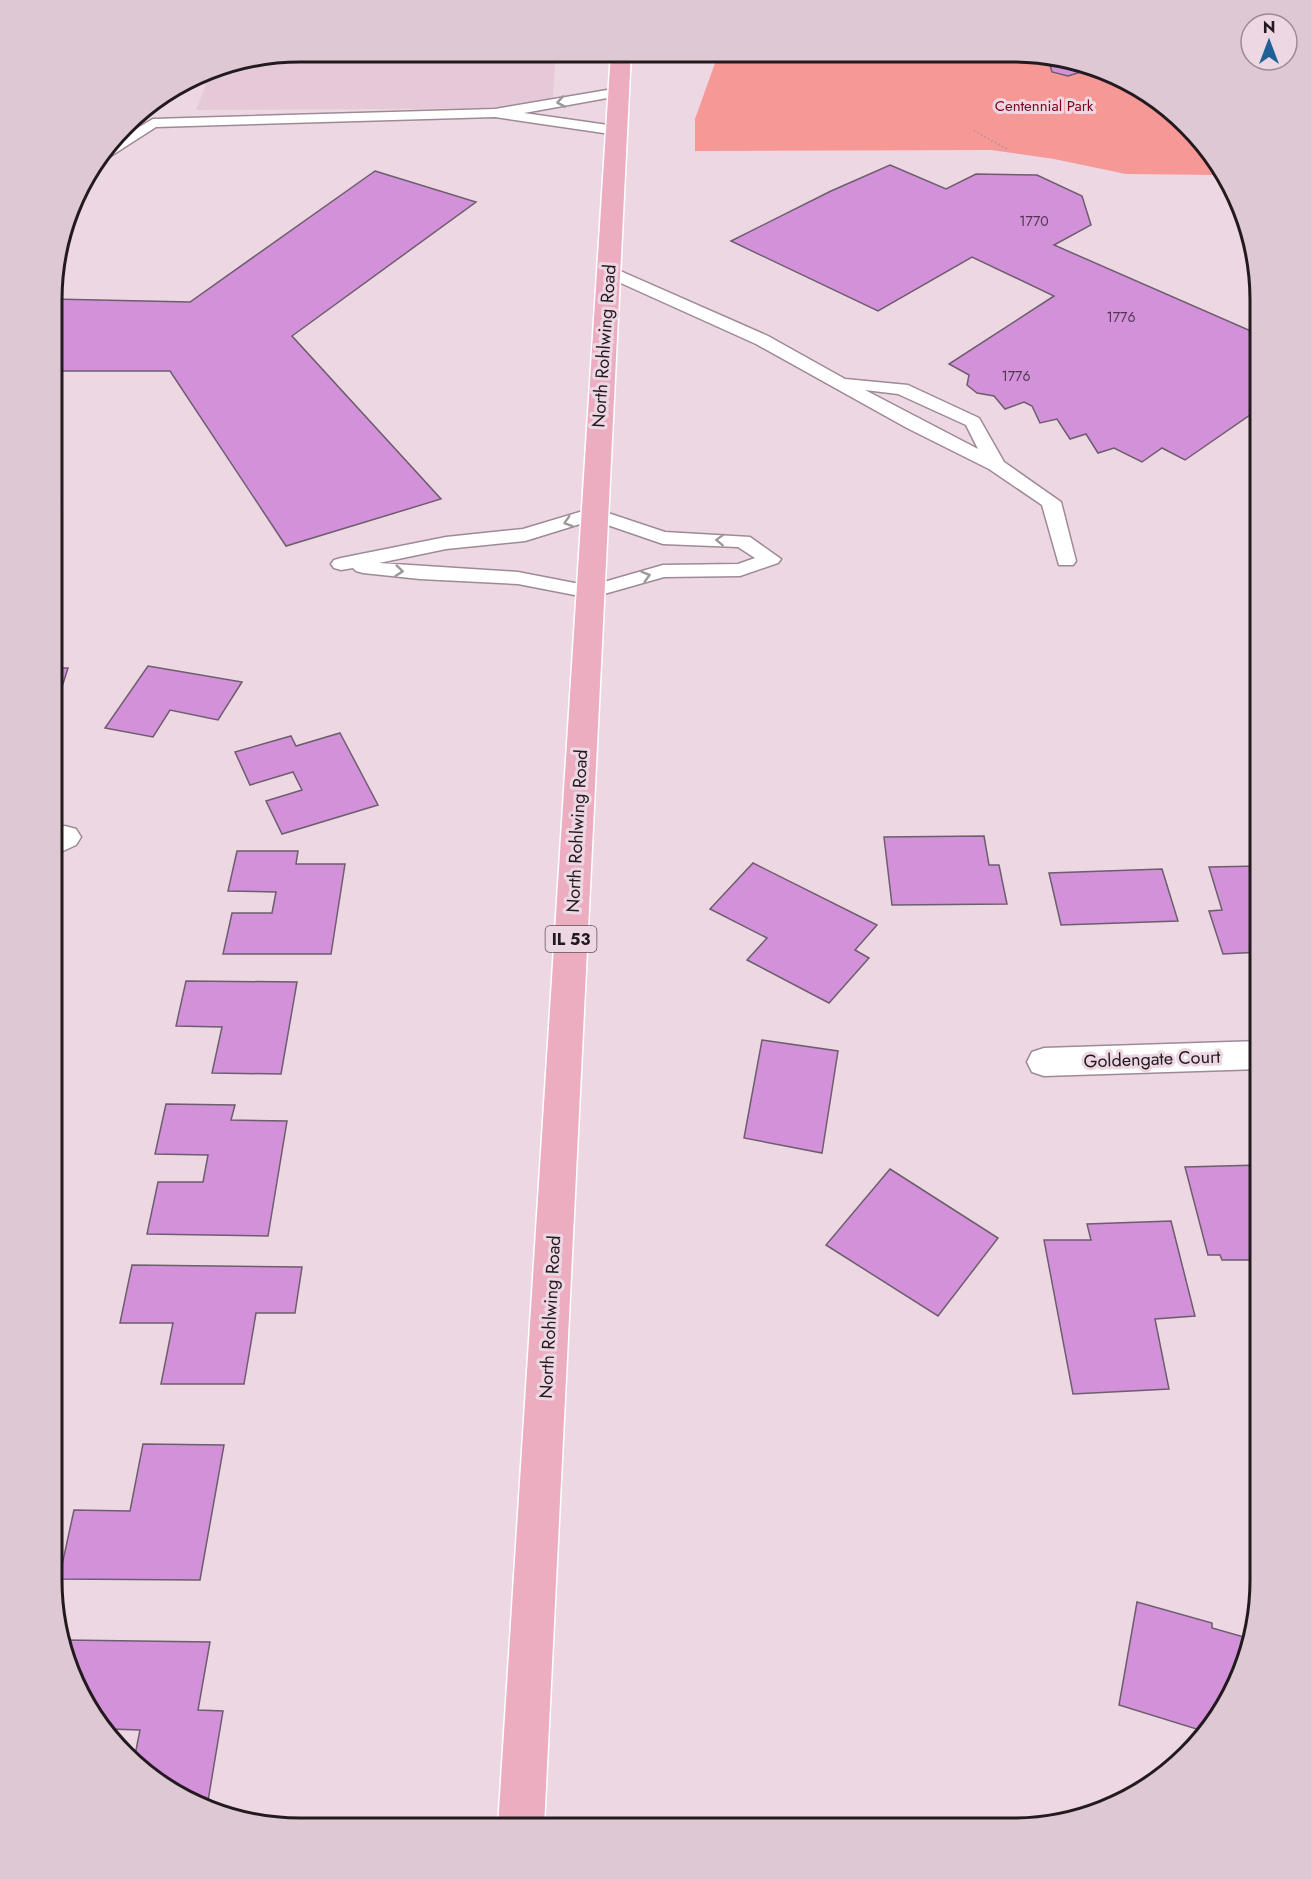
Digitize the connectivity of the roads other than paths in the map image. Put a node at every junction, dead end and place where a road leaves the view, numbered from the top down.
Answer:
1 (620, 62) edge
2 (619, 92) junction
3 (495, 113) junction
4 (617, 130) junction
5 (117, 146) edge
6 (609, 271) junction
7 (839, 382) junction
8 (996, 465) junction
9 (593, 514) junction
10 (1066, 561) dead end
11 (590, 592) junction
12 (1250, 1055) edge
13 (1044, 1062) dead end
14 (522, 1818) edge

1 - 2 main road, North Rohlwing Road / IL 53
2 -> 3 lane
2 - 4 main road, North Rohlwing Road / IL 53
3 - 4 lane
3 - 5 lane
4 - 6 main road, North Rohlwing Road / IL 53
6 - 7 lane
6 - 9 main road, North Rohlwing Road / IL 53
7 - 8 lane
7 - 8 lane
8 - 10 lane
9 - 11 main road, North Rohlwing Road / IL 53
11 -> 9 lane
9 -> 11 lane
11 - 14 main road, North Rohlwing Road / IL 53
12 - 13 street, Goldengate Court

